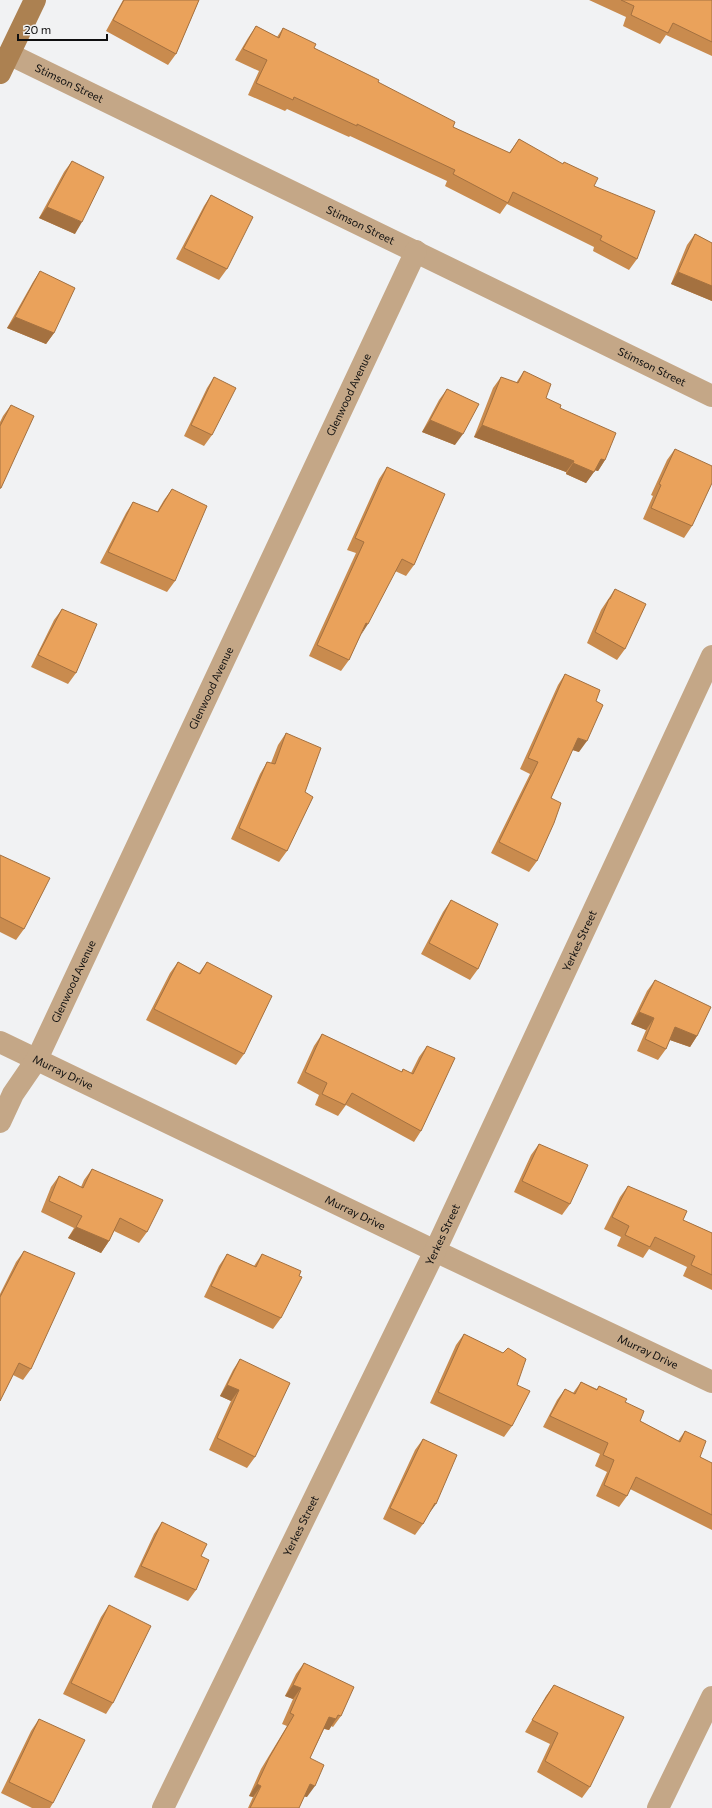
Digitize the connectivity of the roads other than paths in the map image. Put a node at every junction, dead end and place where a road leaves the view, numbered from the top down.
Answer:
1 (35, 0) edge
2 (4, 63) edge
3 (416, 251) junction
4 (712, 396) edge
5 (712, 656) edge
6 (0, 1042) edge
7 (37, 1059) junction
8 (0, 1122) edge
9 (434, 1251) junction
10 (712, 1382) edge
11 (712, 1697) edge
12 (163, 1808) edge
13 (658, 1808) edge

1 - 2 street
2 - 3 street, Stimson Street
3 - 4 street, Stimson Street
3 - 7 street, Glenwood Avenue
5 - 9 street, Yerkes Street
6 - 7 street, Murray Drive
7 - 8 street, Glenwood Avenue
7 - 9 street, Murray Drive
9 - 10 street, Murray Drive
9 - 12 street, Yerkes Street
11 - 13 street

